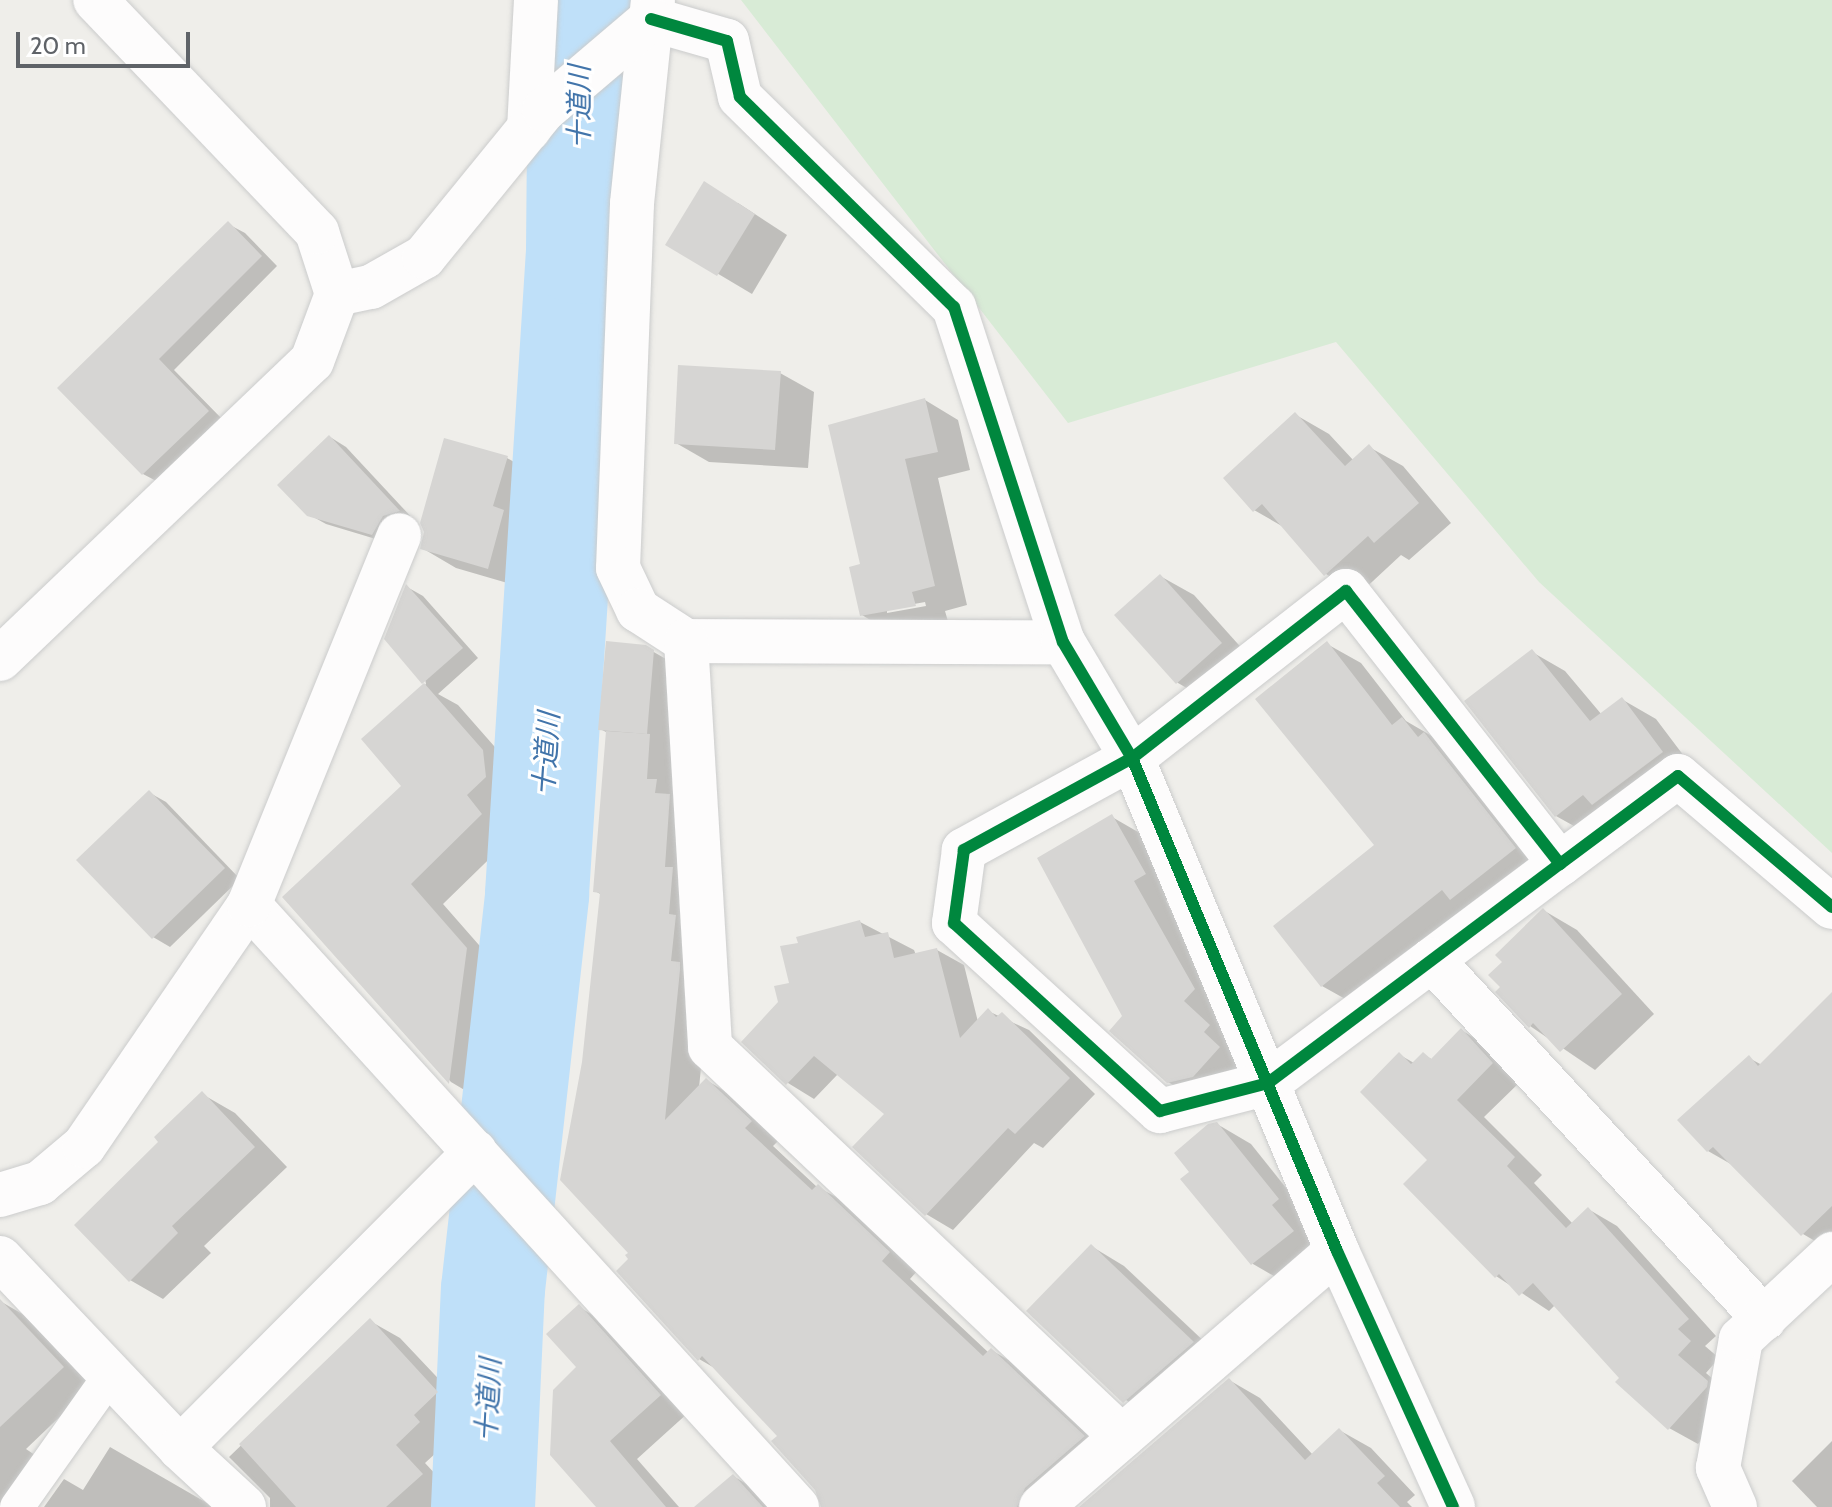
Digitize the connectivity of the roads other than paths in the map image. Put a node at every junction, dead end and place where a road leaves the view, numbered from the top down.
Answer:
1 (95, 0) edge
2 (536, 0) edge
3 (652, 9) edge
4 (536, 120) junction
5 (337, 294) junction
6 (399, 535) dead end
7 (686, 641) junction
8 (1063, 642) junction
9 (0, 659) edge
10 (1132, 758) junction
11 (1560, 864) junction
12 (249, 905) junction
13 (1832, 907) edge
14 (1432, 960) junction
15 (1268, 1083) junction
16 (475, 1152) junction
17 (0, 1195) edge
18 (1337, 1251) junction
19 (1832, 1254) edge
20 (0, 1258) edge
21 (1764, 1319) junction
22 (111, 1374) junction
23 (1122, 1437) junction
24 (180, 1448) junction
25 (1449, 1505) edge
26 (17, 1507) edge
27 (244, 1507) edge
28 (797, 1507) edge
29 (1041, 1507) edge
30 (1735, 1507) edge

1 - 5 street
2 - 4 street
3 - 4 street
3 - 7 street
3 - 8 street
4 - 5 street
5 - 9 street
6 - 12 street
7 - 8 street
7 - 23 street
8 - 10 street
10 - 11 street
10 - 15 street
10 - 15 street
11 - 13 street
11 - 14 street
12 - 16 street
12 - 17 street
14 - 15 street
14 - 21 street
15 - 18 street
16 - 24 street
16 - 28 street
18 - 23 street
18 - 25 street
19 - 21 street
20 - 22 street
21 - 30 street
22 - 24 street
22 - 26 lane
23 - 29 street
24 - 27 street

